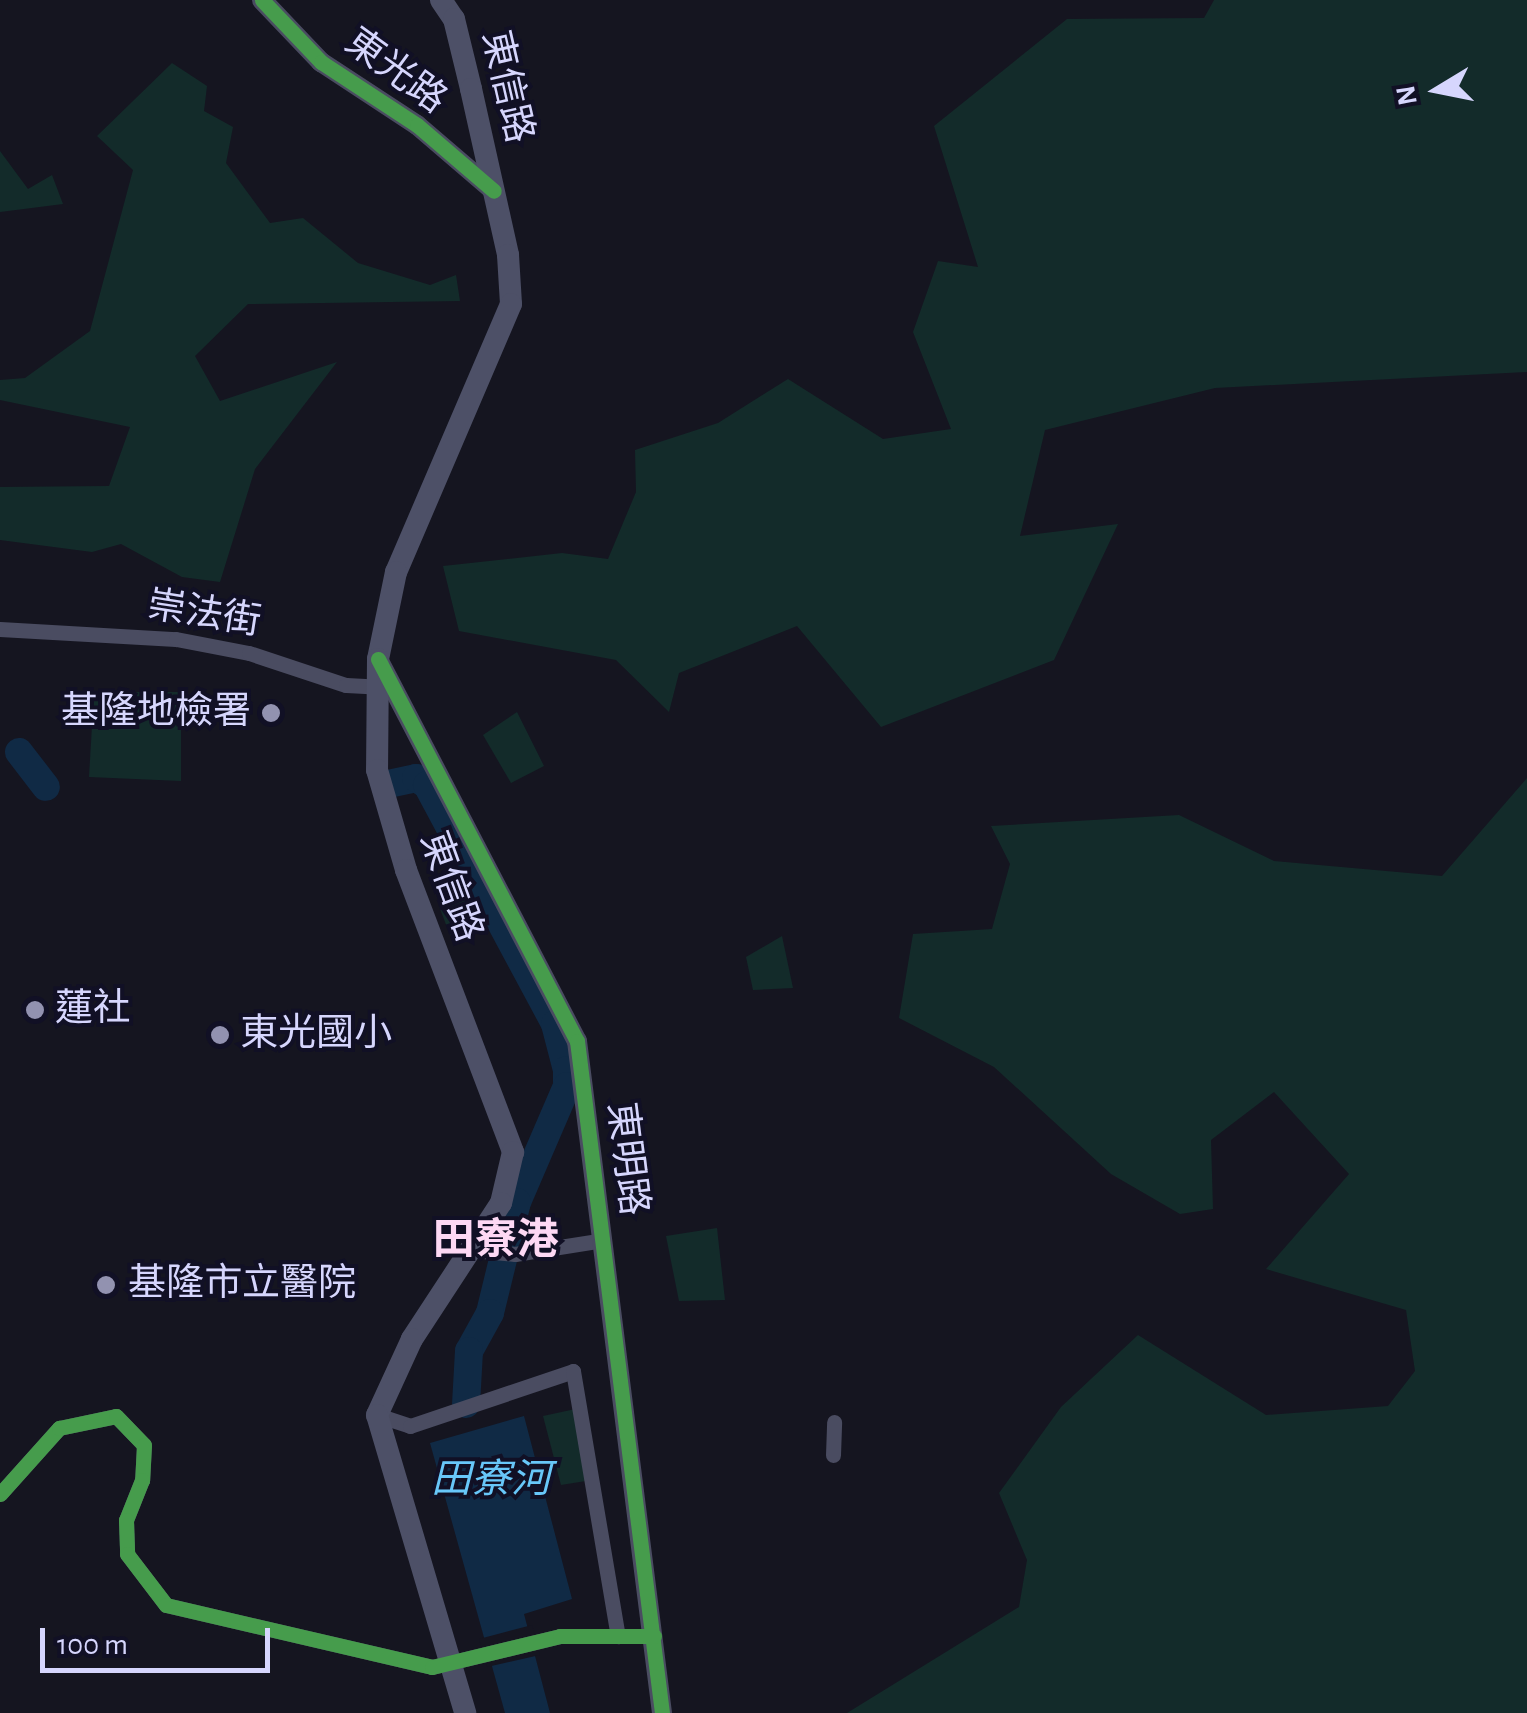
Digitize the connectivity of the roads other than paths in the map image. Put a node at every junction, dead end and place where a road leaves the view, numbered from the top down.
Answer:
1 (262, 0) edge
2 (440, 0) edge
3 (494, 191) junction
4 (0, 629) edge
5 (385, 687) junction
6 (603, 1240) junction
7 (481, 1252) junction
8 (377, 1416) junction
9 (834, 1422) dead end
10 (833, 1455) dead end
11 (0, 1494) edge
12 (618, 1636) junction
13 (654, 1636) junction
14 (452, 1664) junction
15 (464, 1713) edge
16 (662, 1713) edge

1 - 3 street, 東光路
2 - 3 main road, 東信路
3 - 5 main road, 東信路
4 - 5 street, 崇法街
5 - 6 street, 東明路
5 - 7 main road, 東信路
6 - 7 street
6 - 13 street, 東明路
7 - 8 main road, 東信路
8 - 12 street
8 - 14 main road
9 - 10 street
11 - 14 street
12 - 13 street
12 - 14 street
13 - 16 street, 東明路
14 - 15 main road

